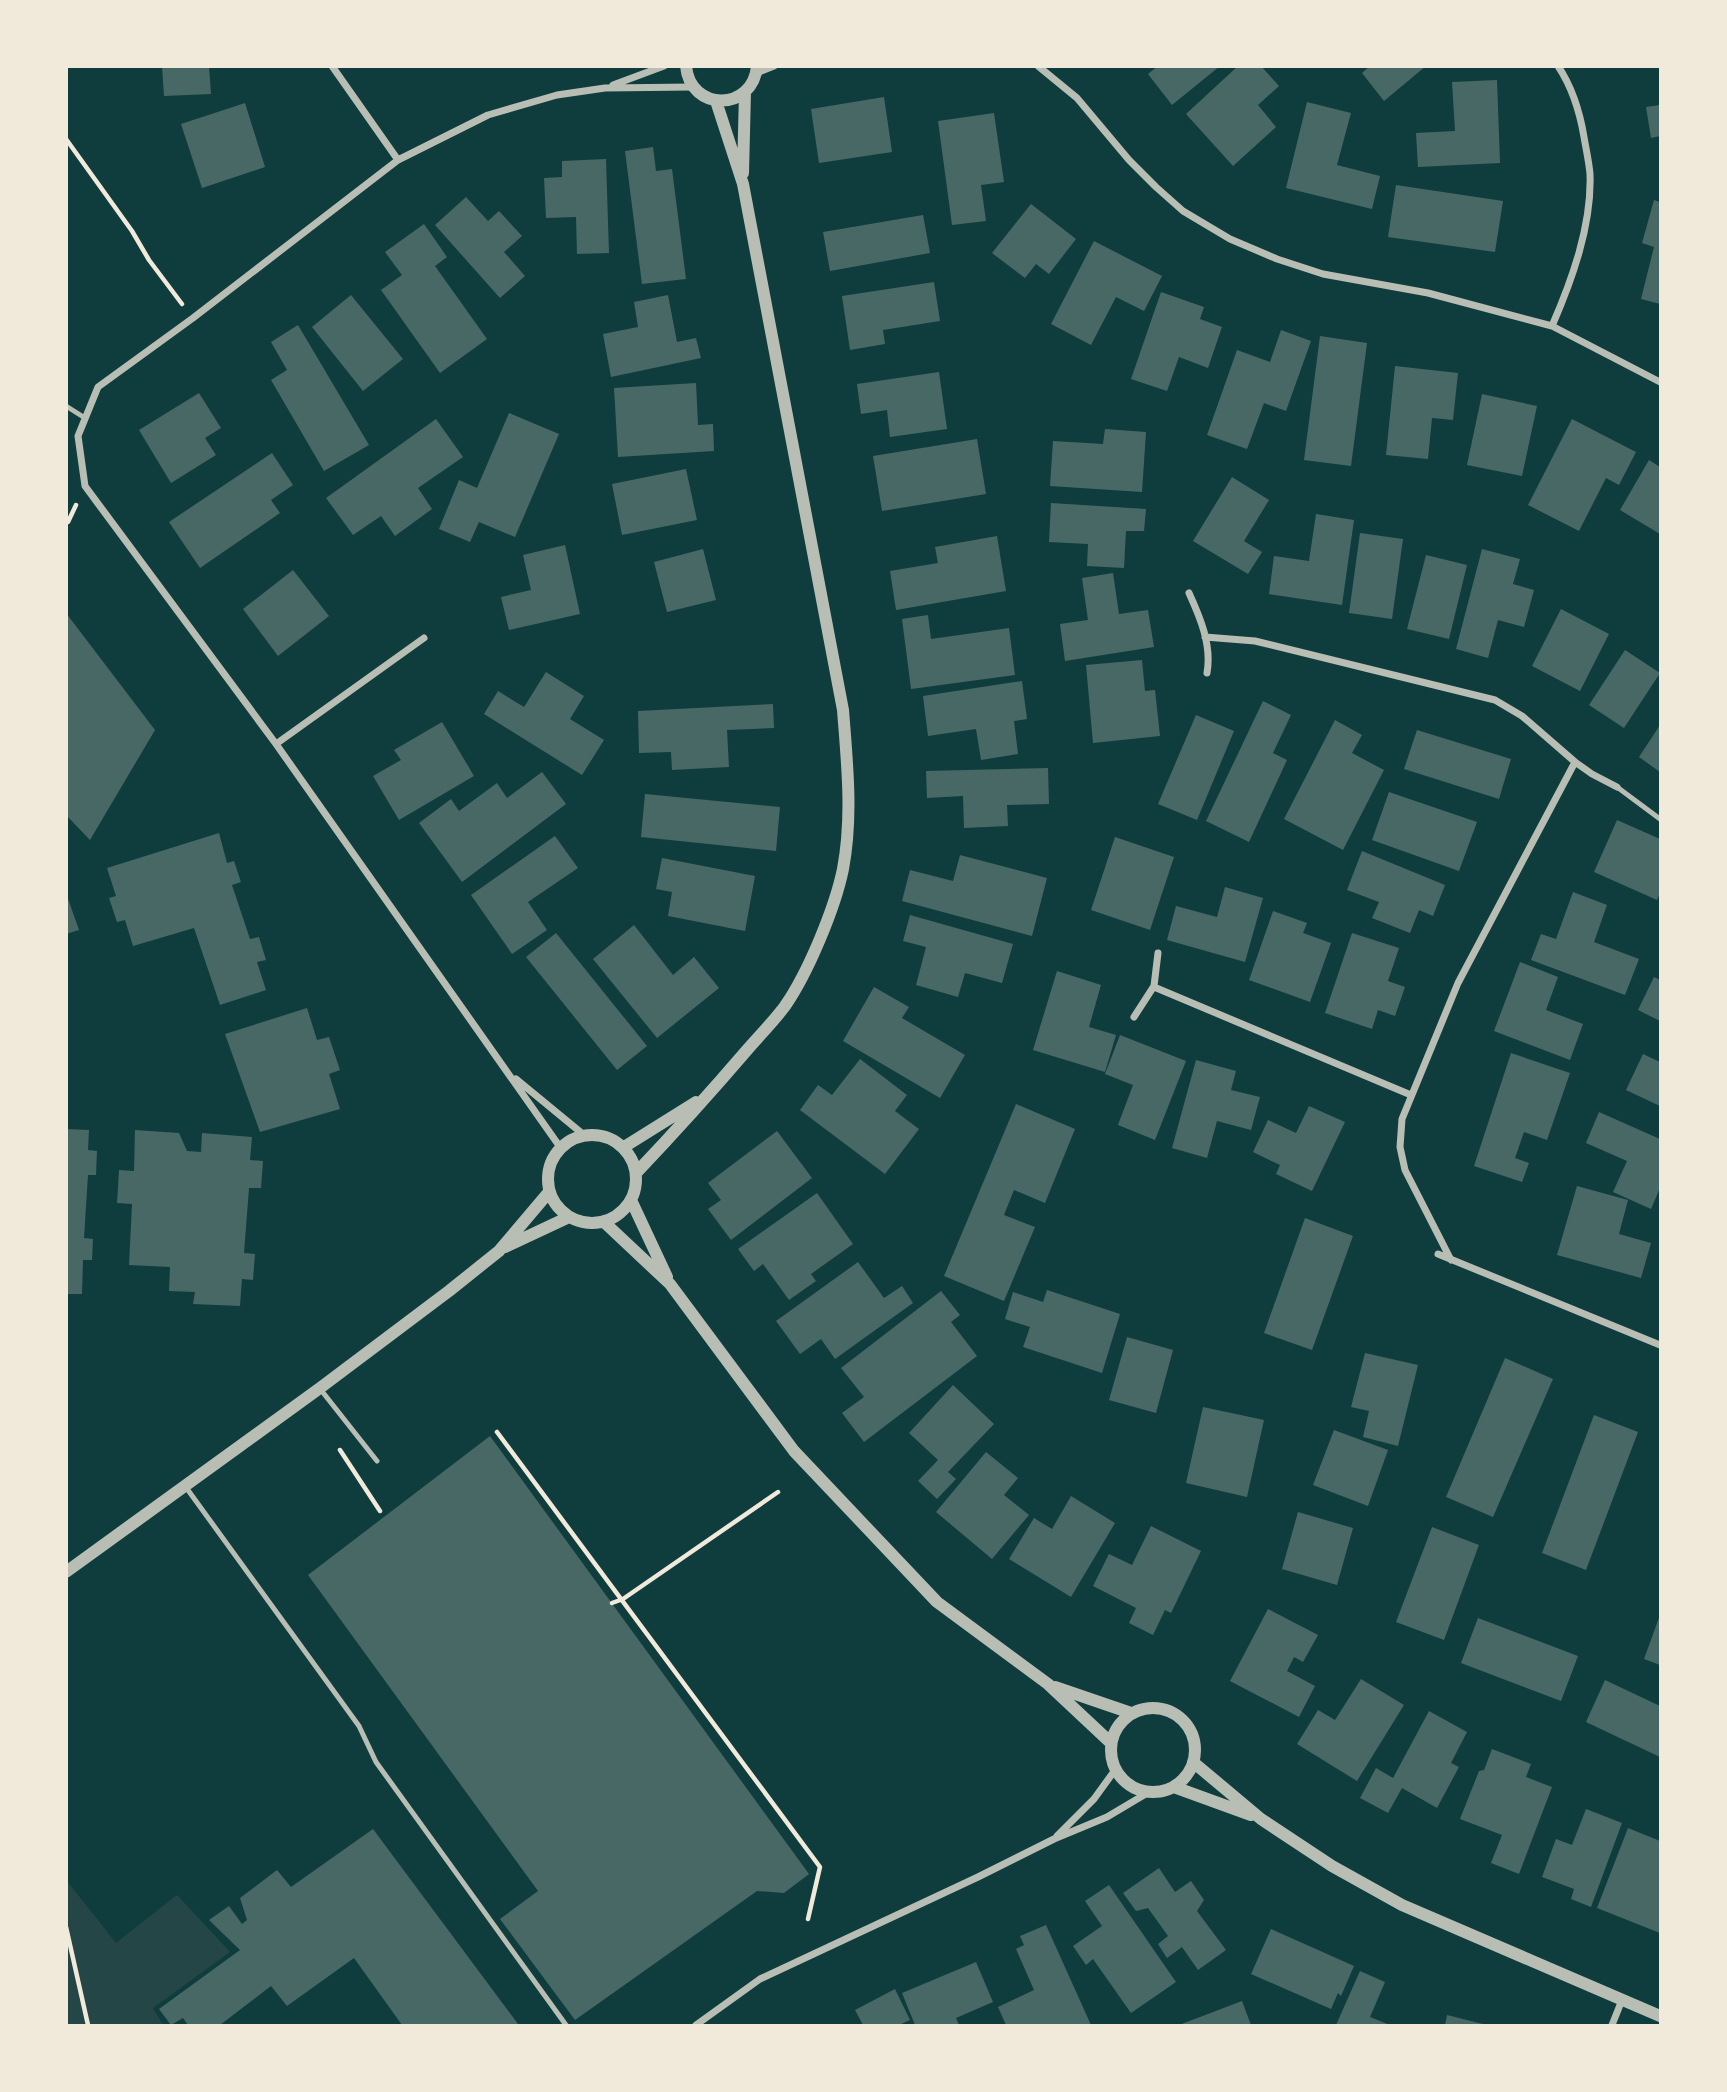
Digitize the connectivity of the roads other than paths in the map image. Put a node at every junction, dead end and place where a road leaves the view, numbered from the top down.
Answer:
1 (332, 66) edge
2 (664, 66) edge
3 (686, 66) edge
4 (775, 66) edge
5 (1038, 66) edge
6 (1558, 66) edge
7 (756, 70) edge
8 (692, 87) junction
9 (606, 88) junction
10 (745, 92) junction
11 (716, 101) junction
12 (398, 160) junction
13 (743, 184) junction
14 (1552, 326) junction
15 (1661, 382) edge
16 (66, 406) edge
17 (85, 418) junction
18 (1189, 593) dead end
19 (424, 638) dead end
20 (1205, 638) junction
21 (1208, 673) dead end
22 (276, 744) junction
23 (1576, 762) junction
24 (1617, 787) joint
25 (1661, 819) edge
26 (1158, 953) dead end
27 (1154, 987) junction
28 (1134, 1017) dead end
29 (510, 1074) junction
30 (711, 1092) junction
31 (1411, 1095) junction
32 (584, 1135) junction
33 (560, 1147) junction
34 (624, 1147) junction
35 (636, 1173) junction
36 (549, 1192) junction
37 (631, 1200) junction
38 (569, 1217) junction
39 (604, 1222) junction
40 (499, 1251) junction
41 (1438, 1254) dead end
42 (1451, 1260) junction
43 (670, 1284) junction
44 (1661, 1346) edge
45 (320, 1388) junction
46 (377, 1461) dead end
47 (185, 1486) junction
48 (66, 1572) edge
49 (1048, 1684) junction
50 (1131, 1713) junction
51 (1111, 1743) junction
52 (1193, 1762) junction
53 (1115, 1770) junction
54 (1174, 1787) junction
55 (1149, 1792) junction
56 (1261, 1819) junction
57 (1054, 1839) junction
58 (1622, 2000) junction
59 (1661, 2016) edge
60 (566, 2025) edge
61 (696, 2025) edge
62 (1612, 2025) edge

1 - 12 street
2 - 9 street
3 - 8 street
4 - 7 street
5 - 14 street
6 - 14 street
7 - 10 street
8 - 9 street
8 - 11 street
9 - 12 street
10 - 11 street
10 - 13 street
11 - 13 street
12 - 17 street
13 - 30 street
14 - 15 street
16 - 17 lane
17 - 22 street
18 - 20 street
19 - 22 street
20 - 21 street
20 - 23 street
22 - 29 street
23 - 24 street
23 - 31 street
24 - 25 lane
26 - 27 street
27 - 28 street
27 - 31 street
29 - 32 street
29 - 33 street
30 - 34 street
30 - 35 street
31 - 42 street
32 - 33 street
32 - 34 street
33 - 36 street
34 - 35 street
35 - 37 street
36 - 38 street
36 - 40 street
37 - 39 street
37 - 43 street
38 - 39 street
38 - 40 street
39 - 43 street
40 - 45 street
41 - 42 street
42 - 44 street
43 - 49 street
45 - 46 lane
45 - 47 street
47 - 48 street
47 - 60 lane
49 - 50 street
49 - 51 street
50 - 51 street
50 - 52 street
51 - 53 street
52 - 54 street
52 - 56 street
53 - 55 street
53 - 57 street
54 - 55 street
54 - 56 street
55 - 57 street
56 - 58 street
57 - 61 street
58 - 59 street
58 - 62 street

